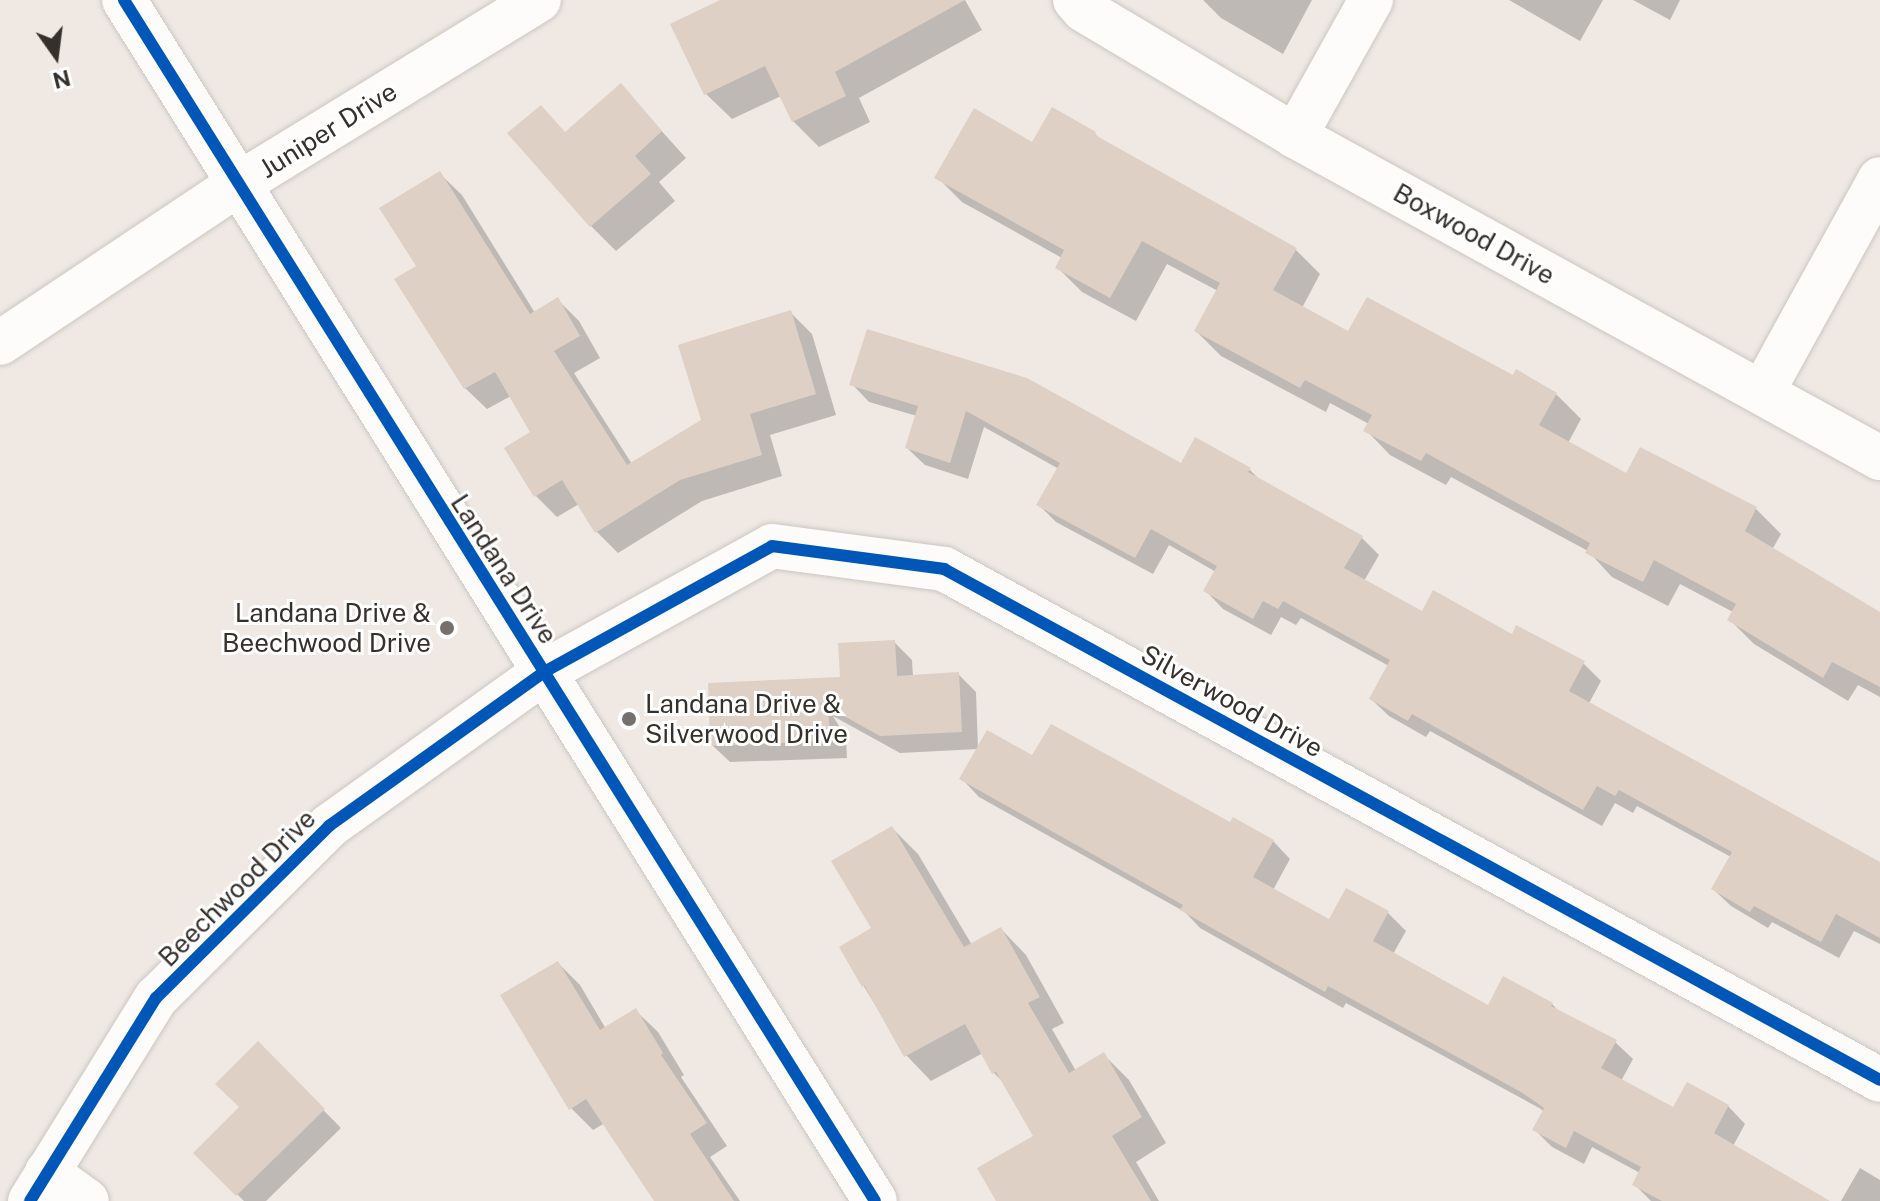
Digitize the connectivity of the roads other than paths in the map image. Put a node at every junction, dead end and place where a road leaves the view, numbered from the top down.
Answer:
1 (124, 0) edge
2 (539, 0) edge
3 (1075, 0) edge
4 (1371, 0) edge
5 (1295, 136) junction
6 (1880, 179) edge
7 (237, 185) junction
8 (0, 343) edge
9 (1763, 391) junction
10 (1880, 458) edge
11 (544, 672) junction
12 (1880, 1080) edge
13 (39, 1186) edge
14 (87, 1201) edge
15 (875, 1201) edge

1 - 7 street, Landana Drive
2 - 7 street, Juniper Drive
3 - 5 street, Boxwood Drive
4 - 5 street
5 - 9 street, Boxwood Drive
6 - 9 street
7 - 8 street, Juniper Drive
7 - 11 street, Landana Drive
9 - 10 street, Boxwood Drive
11 - 12 street, Silverwood Drive
11 - 13 street, Beechwood Drive
11 - 15 street, Landana Drive
13 - 14 street

